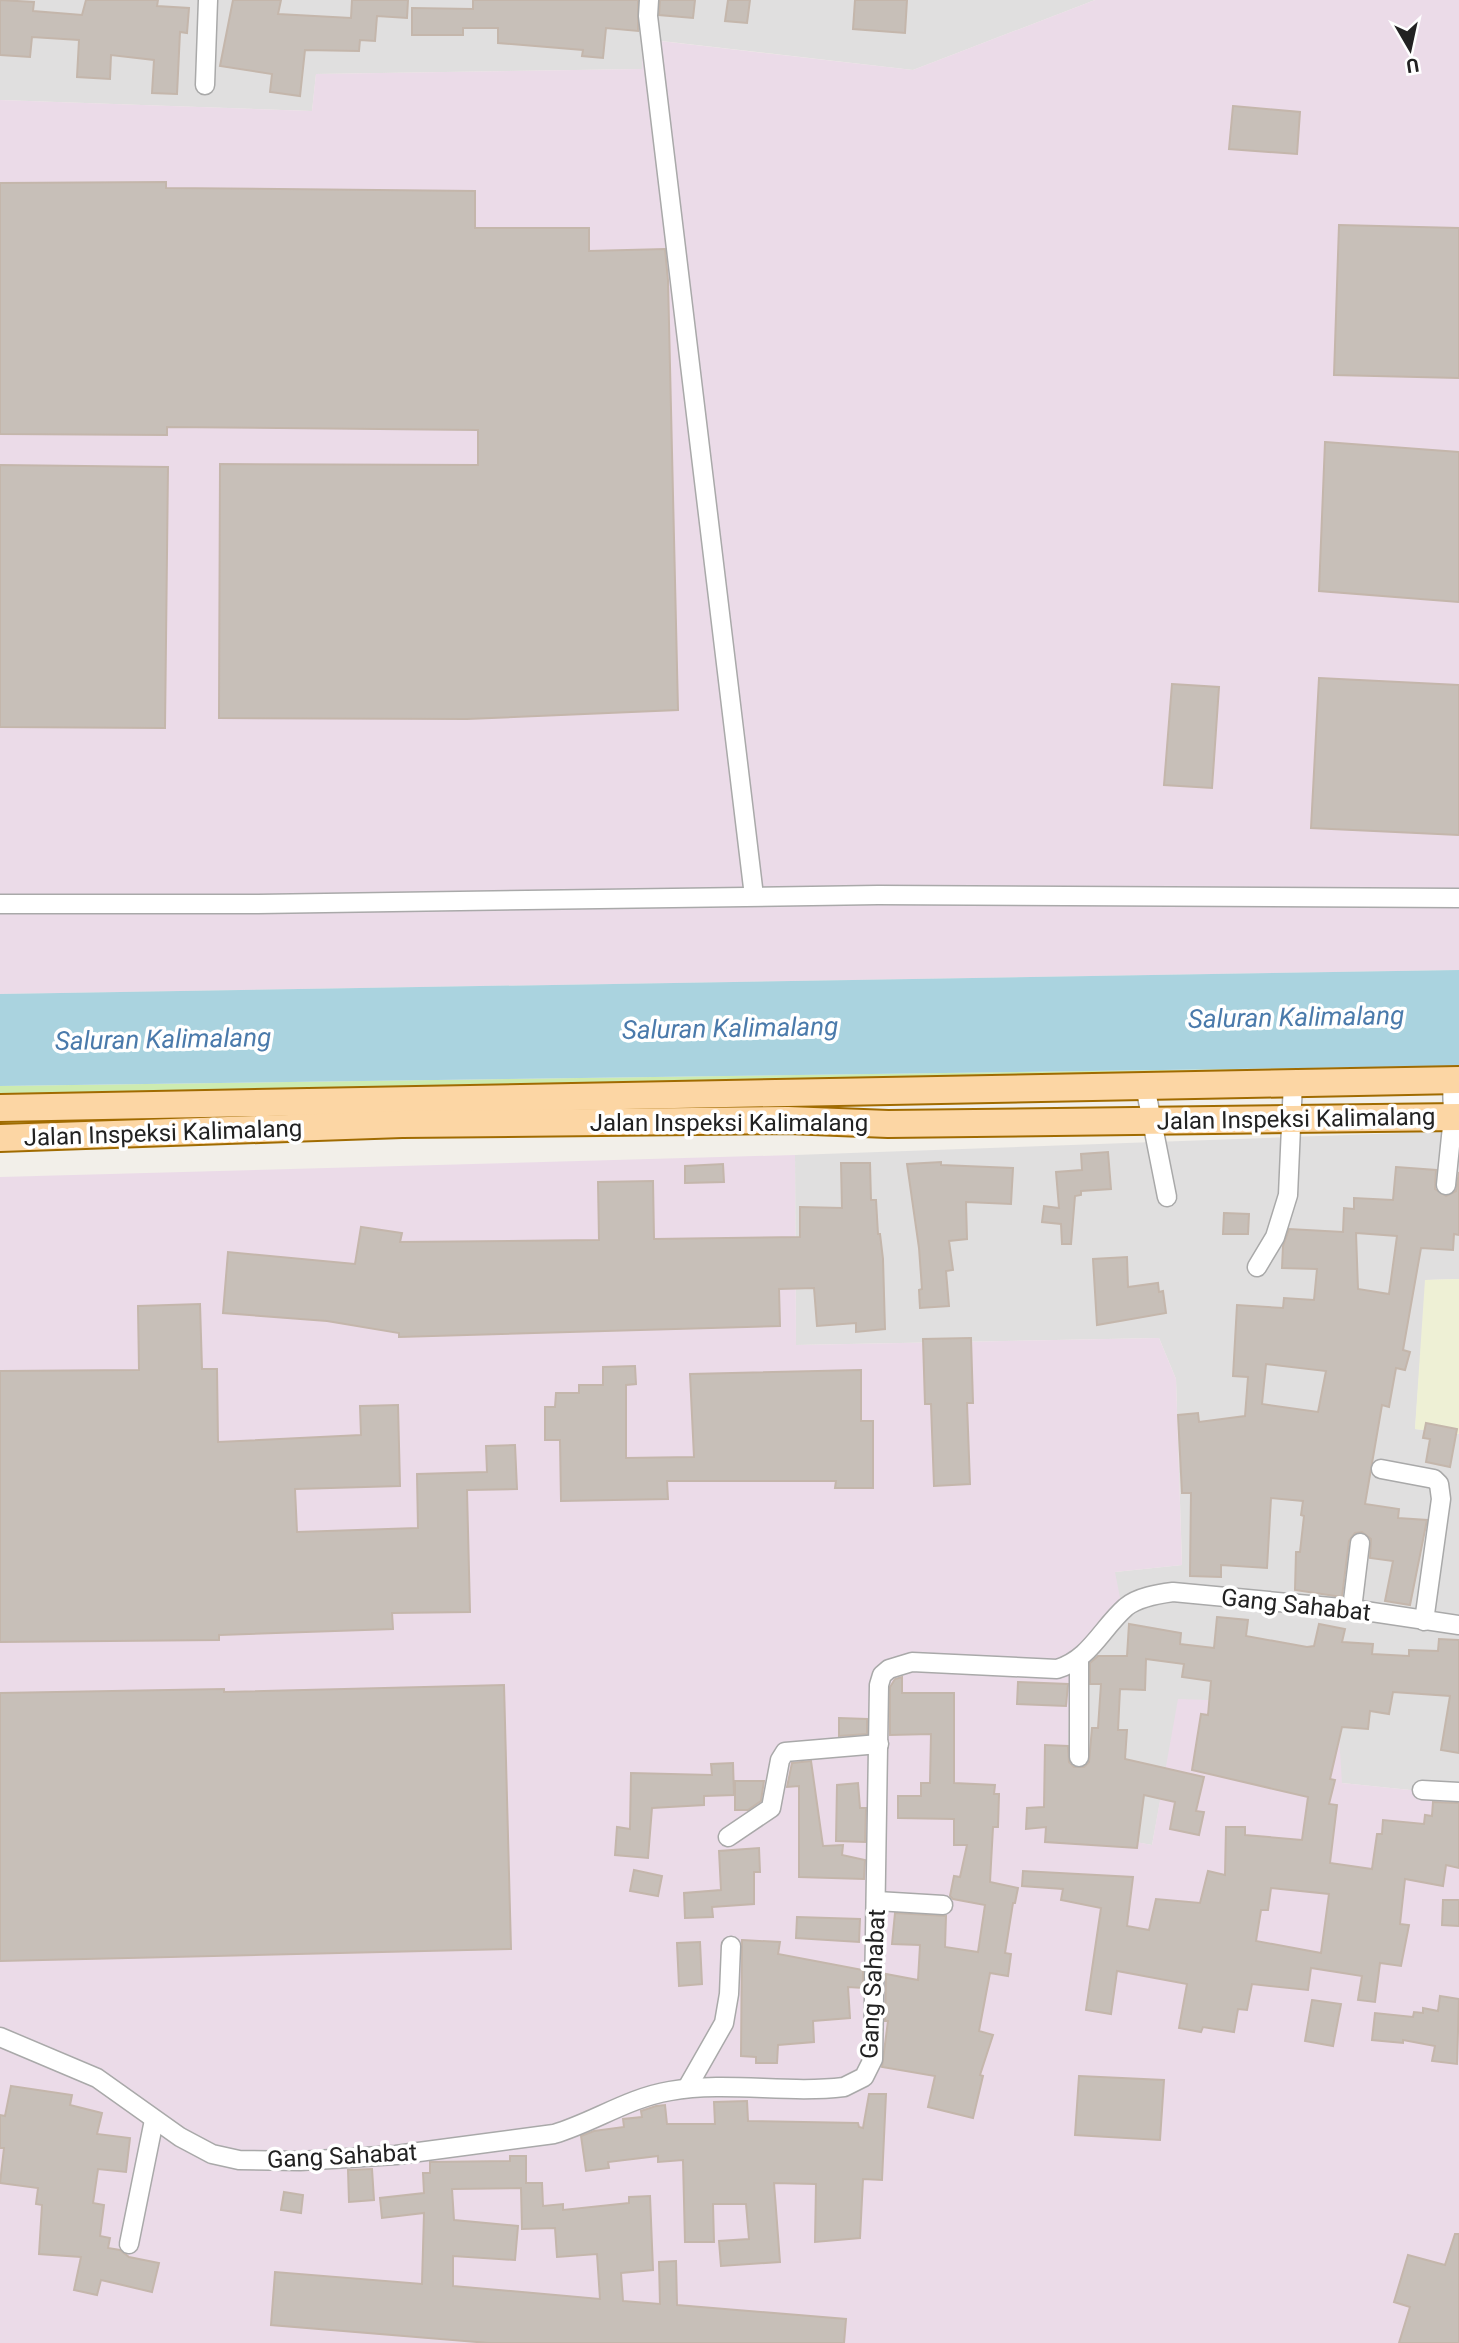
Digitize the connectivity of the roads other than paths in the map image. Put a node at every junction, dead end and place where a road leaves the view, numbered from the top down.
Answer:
1 (208, 0) edge
2 (649, 0) edge
3 (205, 85) dead end
4 (754, 896) junction
5 (1459, 898) edge
6 (0, 904) edge
7 (1456, 1080) edge
8 (1293, 1082) junction
9 (1145, 1086) junction
10 (144, 1104) junction
11 (0, 1108) edge
12 (1456, 1117) edge
13 (1292, 1120) junction
14 (1150, 1122) junction
15 (145, 1135) junction
16 (0, 1138) edge
17 (1446, 1185) dead end
18 (1167, 1197) dead end
19 (1257, 1268) dead end
20 (1381, 1469) dead end
21 (1360, 1543) dead end
22 (1352, 1609) junction
23 (1424, 1621) junction
24 (1459, 1625) edge
25 (1079, 1660) junction
26 (879, 1744) junction
27 (1080, 1757) dead end
28 (1422, 1790) dead end
29 (1459, 1792) edge
30 (728, 1837) dead end
31 (877, 1901) junction
32 (943, 1905) dead end
33 (731, 1946) dead end
34 (0, 2037) edge
35 (687, 2088) junction
36 (153, 2120) junction
37 (129, 2244) dead end

1 - 3 street
2 - 4 street
4 - 5 street
4 - 6 street
7 - 8 main road, Jalan Inspeksi Kalimalang
7 - 12 street
8 - 9 main road, Jalan Inspeksi Kalimalang
8 - 13 street
9 - 10 main road, Jalan Inspeksi Kalimalang
9 - 14 street
10 - 11 main road, Jalan Inspeksi Kalimalang
10 - 15 main road
12 - 13 main road, Jalan Inspeksi Kalimalang
12 - 17 street
13 - 14 main road, Jalan Inspeksi Kalimalang
13 - 19 street
14 - 15 main road, Jalan Inspeksi Kalimalang
14 - 18 street
15 - 16 main road, Jalan Inspeksi Kalimalang
20 - 23 street
21 - 22 street
22 - 23 street, Gang Sahabat
22 - 25 street, Gang Sahabat
23 - 24 street, Gang Sahabat
25 - 26 street, Gang Sahabat
25 - 27 street
26 - 30 street
26 - 31 street, Gang Sahabat
28 - 29 street
31 - 32 street
31 - 35 street, Gang Sahabat
33 - 35 street
34 - 36 street, Gang Sahabat
35 - 36 street, Gang Sahabat
36 - 37 street

